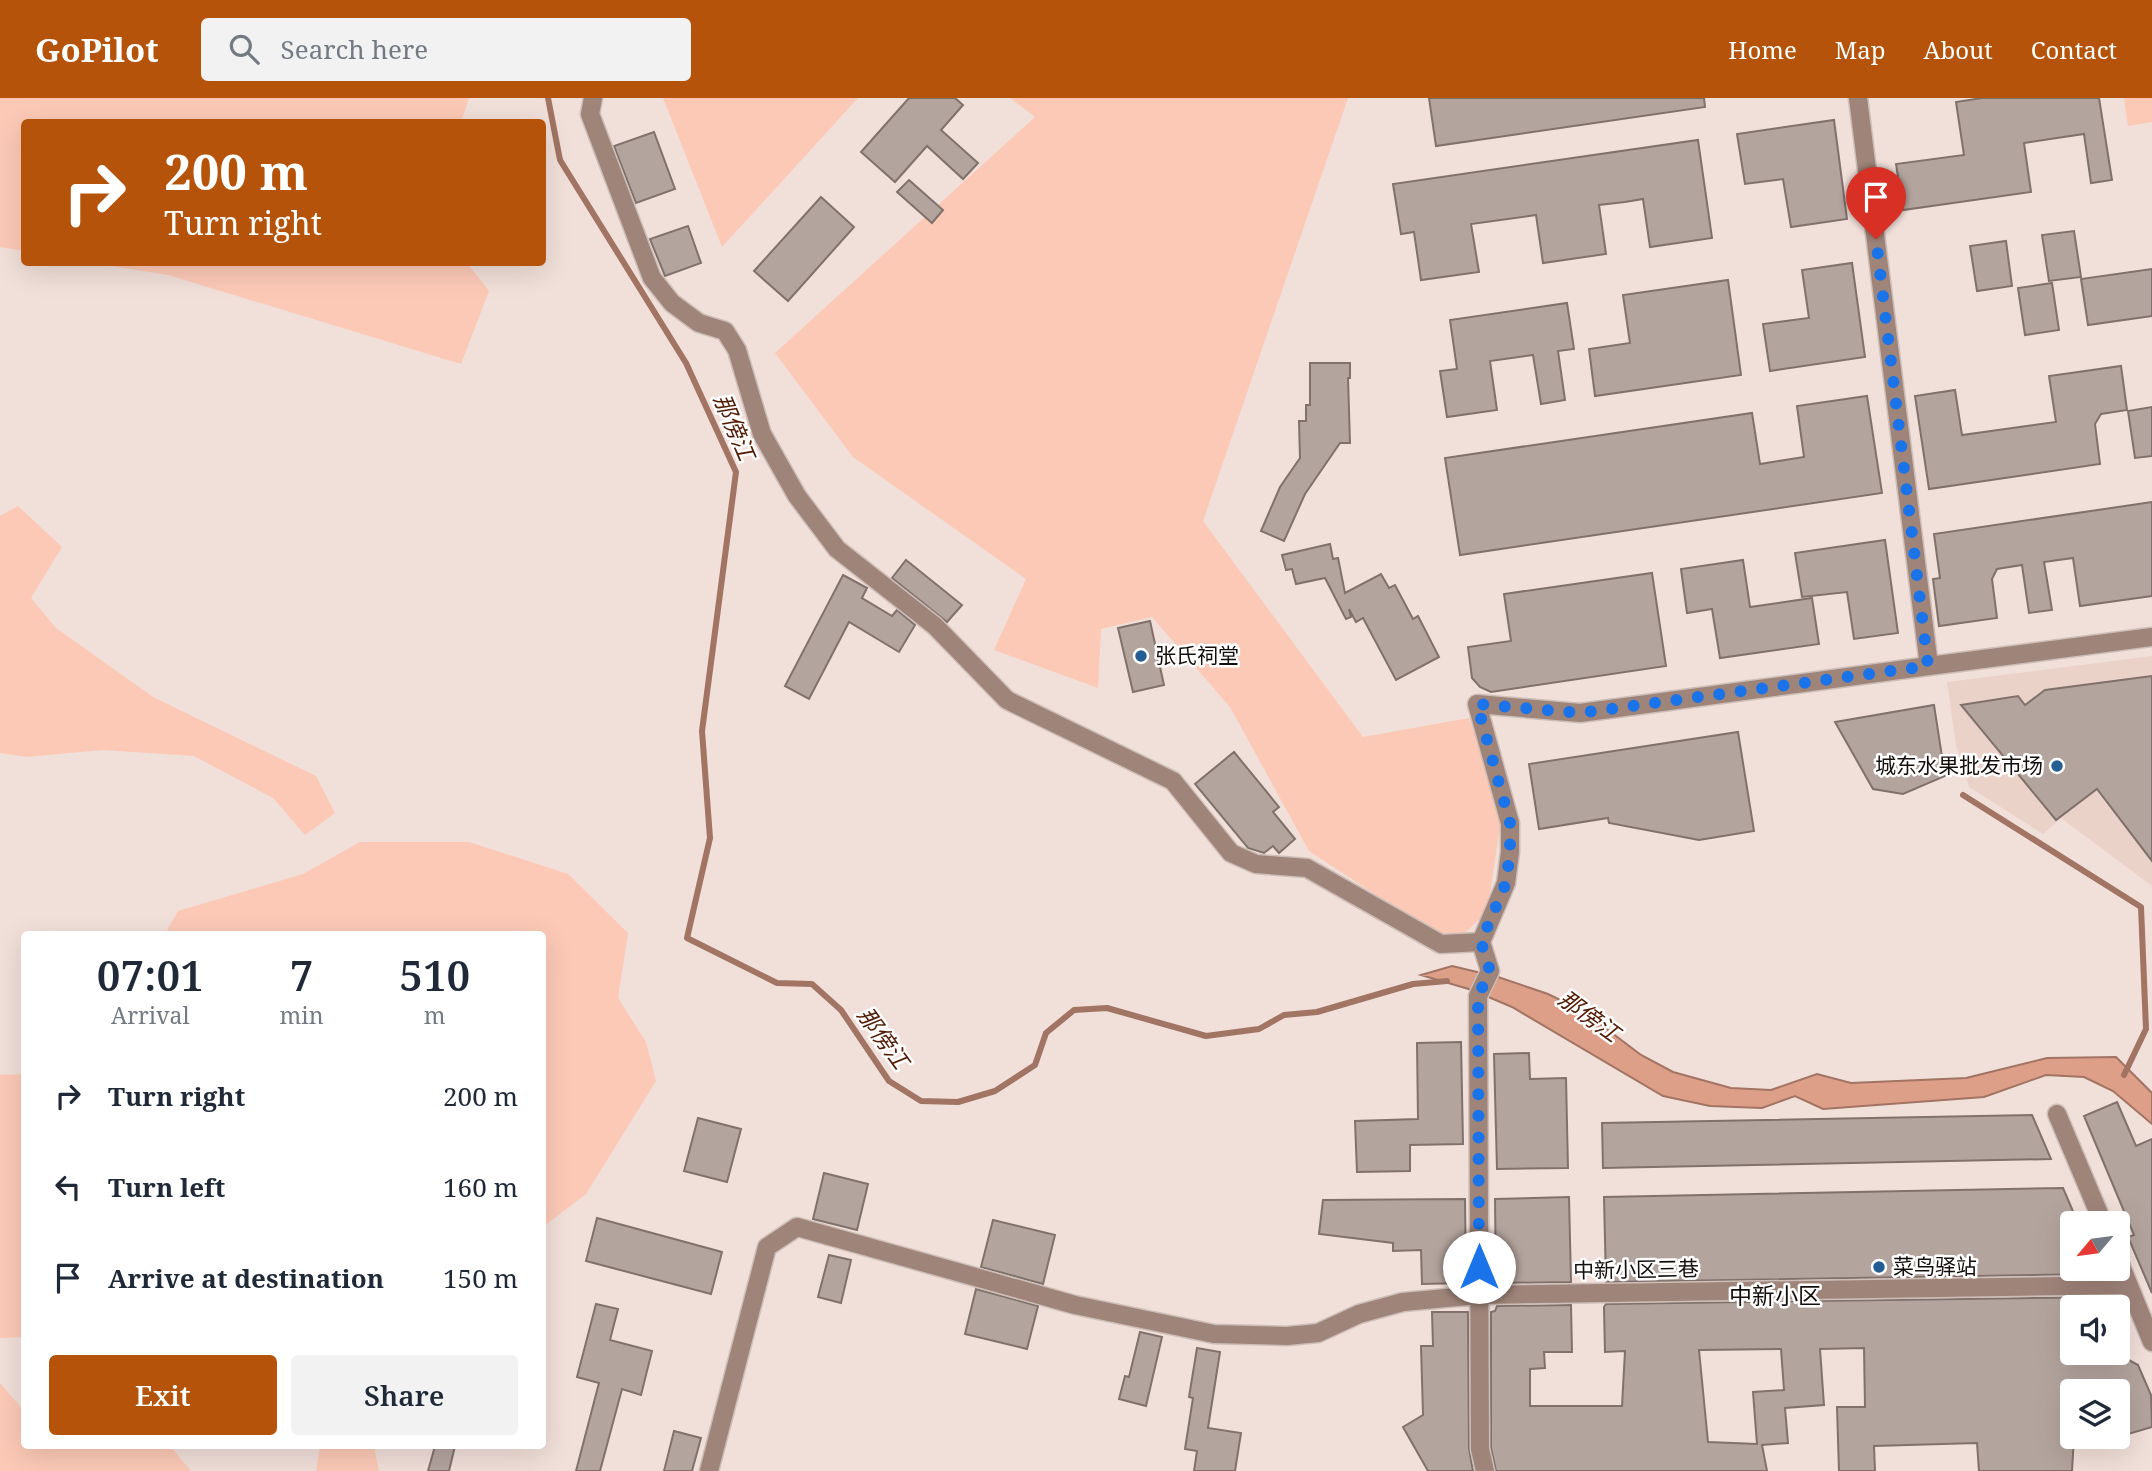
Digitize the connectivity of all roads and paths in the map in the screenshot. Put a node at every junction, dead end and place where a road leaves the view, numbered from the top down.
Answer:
1 (593, 98) edge
2 (1858, 98) edge
3 (2152, 637) edge
4 (1928, 666) junction
5 (1481, 942) junction
6 (2057, 1114) dead end
7 (2098, 1211) edge
8 (2126, 1281) edge
9 (2128, 1285) junction
10 (1479, 1295) junction
11 (2152, 1342) edge
12 (709, 1471) edge
13 (1485, 1471) edge

1 - 5 street
2 - 4 street
3 - 4 street
4 - 5 street
5 - 10 street
6 - 7 street
8 - 9 street
9 - 10 street, 中新小区三巷
9 - 11 street
10 - 12 street, 中新小区三巷
10 - 13 street

